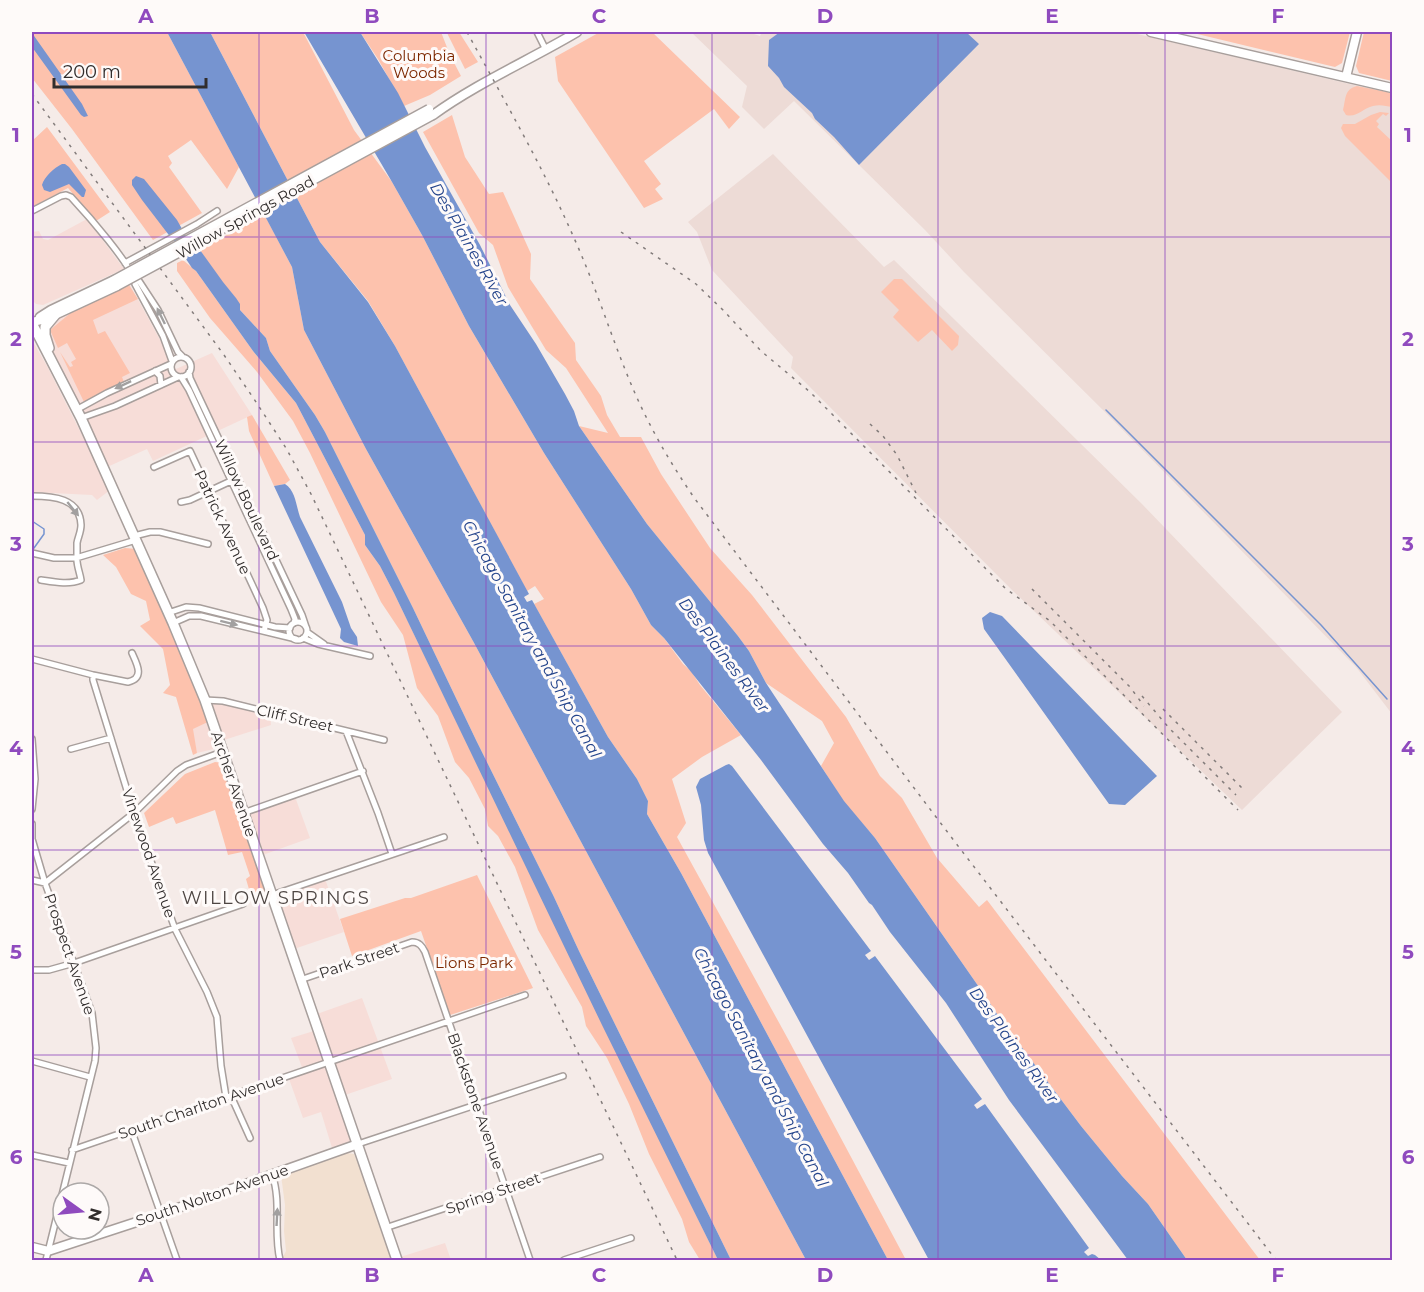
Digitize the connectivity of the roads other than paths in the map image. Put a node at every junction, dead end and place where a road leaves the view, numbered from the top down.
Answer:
1 (577, 32) edge
2 (1151, 32) edge
3 (1357, 32) edge
4 (538, 33) edge
5 (546, 50) junction
6 (1346, 77) junction
7 (1392, 88) edge
8 (32, 211) edge
9 (217, 211) dead end
10 (125, 263) junction
11 (135, 279) junction
12 (116, 283) junction
13 (55, 315) junction
14 (32, 322) edge
15 (182, 356) junction
16 (52, 362) junction
17 (172, 362) junction
18 (155, 371) junction
19 (189, 372) junction
20 (180, 377) junction
21 (161, 385) junction
22 (102, 395) junction
23 (110, 408) junction
24 (79, 414) junction
25 (154, 467) dead end
26 (237, 478) junction
27 (231, 481) junction
28 (208, 491) junction
29 (32, 496) edge
30 (181, 502) dead end
31 (135, 538) junction
32 (208, 544) dead end
33 (32, 554) edge
34 (76, 558) junction
35 (41, 580) dead end
36 (168, 614) junction
37 (173, 623) junction
38 (266, 624) junction
39 (292, 626) junction
40 (307, 629) junction
41 (264, 631) junction
42 (299, 639) junction
43 (325, 645) junction
44 (132, 653) dead end
45 (370, 656) dead end
46 (32, 659) edge
47 (93, 675) junction
48 (205, 700) junction
49 (346, 730) junction
50 (111, 738) junction
51 (32, 739) edge
52 (384, 740) dead end
53 (71, 749) dead end
54 (222, 752) junction
55 (33, 764) edge
56 (363, 771) junction
57 (32, 809) edge
58 (134, 813) junction
59 (243, 813) junction
60 (32, 824) edge
61 (444, 837) dead end
62 (392, 854) junction
63 (32, 880) edge
64 (45, 883) junction
65 (272, 895) junction
66 (243, 904) dead end
67 (175, 929) junction
68 (418, 943) joint
69 (74, 963) junction
70 (32, 970) edge
71 (300, 980) junction
72 (525, 995) dead end
73 (448, 1021) junction
74 (32, 1061) edge
75 (329, 1062) junction
76 (564, 1076) dead end
77 (90, 1077) junction
78 (229, 1096) junction
79 (476, 1105) junction
80 (131, 1129) junction
81 (250, 1138) dead end
82 (358, 1144) junction
83 (72, 1150) junction
84 (32, 1155) edge
85 (600, 1156) dead end
86 (69, 1163) junction
87 (272, 1174) junction
88 (506, 1188) junction
89 (161, 1214) junction
90 (385, 1228) junction
91 (630, 1238) dead end
92 (32, 1247) edge
93 (48, 1251) junction
94 (46, 1260) edge
95 (177, 1260) edge
96 (280, 1260) edge
97 (397, 1260) edge
98 (530, 1260) edge
99 (564, 1260) edge

1 - 5 main road, Willow Springs Road
2 - 6 main road
3 - 6 main road
4 - 5 street
5 - 12 main road, Willow Springs Road, bridge
6 - 7 main road
8 - 10 street
9 - 10 street
10 - 11 street
15 -> 11 street
11 - 17 street
12 - 13 main road, Willow Springs Road
12 - 14 main road, Willow Springs Road
13 - 14 main road, Willow Springs Road
13 - 16 main road
14 - 16 main road, Archer Avenue
15 - 17 street
15 - 19 street
16 - 24 main road, Archer Avenue
17 - 18 street
17 - 20 street
18 - 21 street
18 -> 22 street
19 - 20 street
19 - 26 street, Willow Boulevard
20 - 21 street
20 - 27 street, Willow Boulevard
21 - 23 street
22 - 23 street
22 - 24 street
23 - 24 street
24 - 31 main road, Archer Avenue
25 - 28 street, Patrick Avenue
26 - 27 street
26 - 40 street, Willow Boulevard
27 - 28 street
27 - 39 street, Willow Boulevard
28 - 30 street
28 - 38 street, Patrick Avenue
29 -> 34 street
31 - 32 street
31 - 34 street
31 - 36 main road, Archer Avenue
33 - 34 street
34 - 35 street
36 - 37 main road, Archer Avenue
36 - 38 street
37 -> 41 street
37 - 48 main road, Archer Avenue
38 - 39 street
38 - 41 street
39 - 40 street
39 - 42 street, Willow Boulevard
40 - 42 street
40 - 43 street
41 - 42 street
42 - 43 street
43 - 45 street
44 - 47 street
46 - 47 street
47 - 50 street, Vinewood Avenue
48 - 49 street, Cliff Street
48 - 54 main road, Archer Avenue
49 - 52 street, Cliff Street
49 - 56 street
50 - 53 street
50 - 58 street, Vinewood Avenue
51 - 55 street
54 - 58 street
54 - 59 main road, Archer Avenue
55 - 57 street
56 - 59 street
56 - 62 street
58 - 64 street
58 - 67 street, Vinewood Avenue
59 - 65 main road, Archer Avenue
60 - 64 street, Prospect Avenue
61 - 62 street
62 - 65 street
63 - 64 street
64 - 69 street, Prospect Avenue
65 - 71 main road, Archer Avenue
66 - 67 street
67 - 69 street
67 - 78 street, Vinewood Avenue
68 - 71 street, Park Street
68 - 73 street, Blackstone Avenue
69 - 70 street
69 - 77 street, Prospect Avenue
71 - 75 main road, Archer Avenue
72 - 73 street, South Charlton Avenue
73 - 75 street, South Charlton Avenue
73 - 79 street, Blackstone Avenue
74 - 77 street
75 - 78 street, South Charlton Avenue
75 - 82 main road, Archer Avenue
76 - 79 street
77 - 83 street, Prospect Avenue
78 - 80 street, South Charlton Avenue
78 - 81 street, Vinewood Avenue
79 - 82 street
79 - 88 street, Blackstone Avenue
80 - 83 street, South Charlton Avenue
80 - 89 street
82 - 87 main road, South Nolton Avenue
82 - 90 main road, Archer Avenue
83 - 86 street, Prospect Avenue
84 - 86 street
85 - 88 street, Spring Street
86 - 93 street, Prospect Avenue
87 - 89 main road, South Nolton Avenue
96 -> 87 street
88 - 90 street, Spring Street
88 - 98 street, Blackstone Avenue
89 - 93 main road, South Nolton Avenue
89 - 95 street
90 - 97 main road, Archer Avenue
91 - 99 street
92 - 93 main road
93 - 94 street, Prospect Avenue

